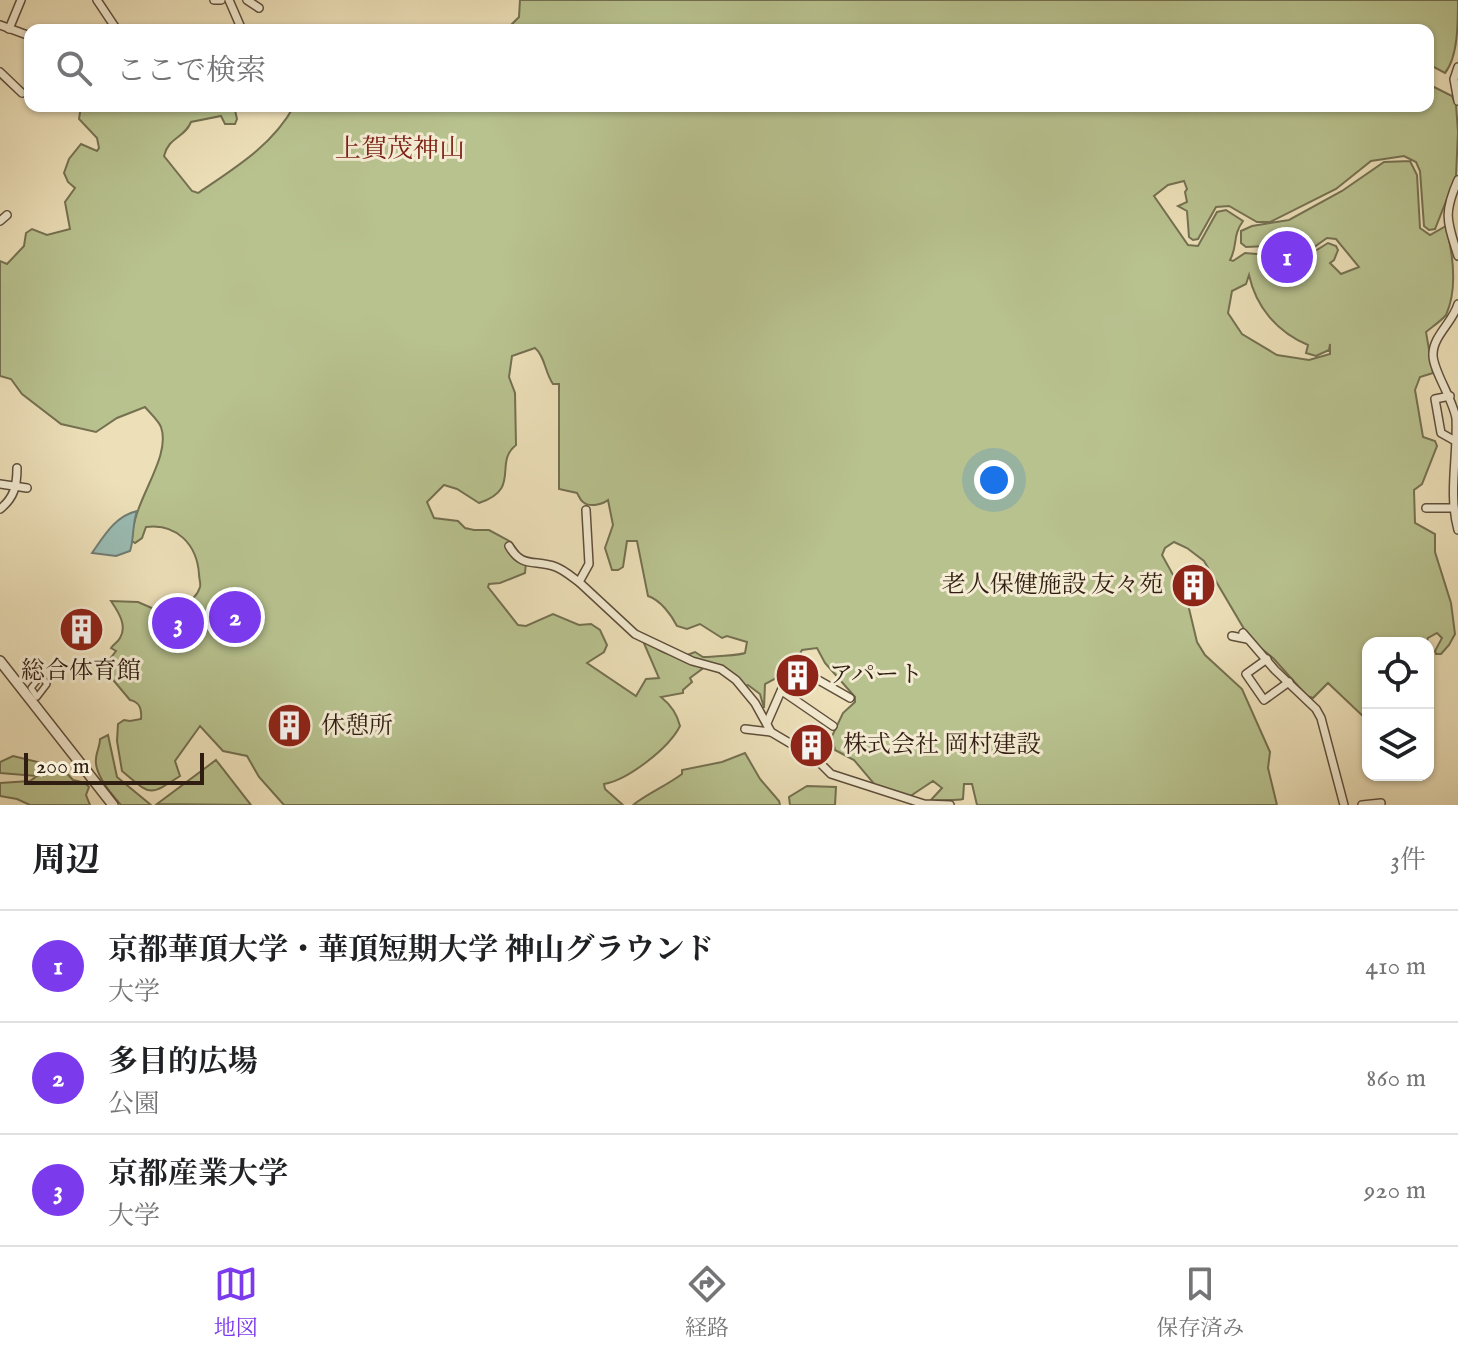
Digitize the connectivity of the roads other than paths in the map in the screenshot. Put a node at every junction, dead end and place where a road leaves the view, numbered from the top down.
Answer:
1 (21, 0) edge
2 (97, 0) edge
3 (214, 0) edge
4 (221, 0) edge
5 (229, 0) edge
6 (113, 24) edge
7 (239, 24) edge
8 (0, 25) edge
9 (9, 29) junction
10 (24, 34) edge
11 (1458, 67) edge
12 (0, 72) edge
13 (1456, 82) edge
14 (22, 93) dead end
15 (1458, 101) edge
16 (1458, 180) edge
17 (7, 215) dead end
18 (0, 221) edge
19 (1458, 256) edge
20 (1458, 304) edge
21 (1450, 396) junction
22 (1457, 442) edge
23 (1457, 459) edge
24 (17, 468) dead end
25 (0, 484) edge
26 (17, 485) junction
27 (27, 488) dead end
28 (1426, 508) dead end
29 (1454, 508) junction
30 (0, 509) edge
31 (586, 510) dead end
32 (1458, 530) edge
33 (509, 546) dead end
34 (579, 582) junction
35 (1232, 636) dead end
36 (1267, 659) junction
37 (0, 661) edge
38 (1289, 682) junction
39 (782, 691) junction
40 (850, 698) dead end
41 (767, 723) junction
42 (833, 726) dead end
43 (745, 729) dead end
44 (771, 732) junction
45 (1381, 803) edge
46 (924, 804) edge
47 (113, 805) edge
48 (950, 805) edge
49 (1344, 805) edge
50 (1362, 805) edge

1 - 9 street
2 - 6 street
3 - 4 street
5 - 7 street
8 - 9 street
9 - 10 street
11 - 13 street
12 - 14 street
13 - 15 street
16 - 19 street
17 - 18 street
20 - 21 street
21 - 22 street
21 - 22 street
22 - 23 street
23 - 29 street
24 - 26 street
25 - 26 street
26 - 27 street
26 - 30 street
28 - 29 street
29 - 32 street
31 - 34 street
33 - 34 street
34 - 41 street
35 - 36 street
36 - 38 street
36 - 38 street
37 - 47 street
38 - 49 street
39 - 40 street
39 - 41 street
39 - 42 street
41 - 44 street
43 - 44 street
44 - 46 street
45 - 50 street
46 - 48 street

